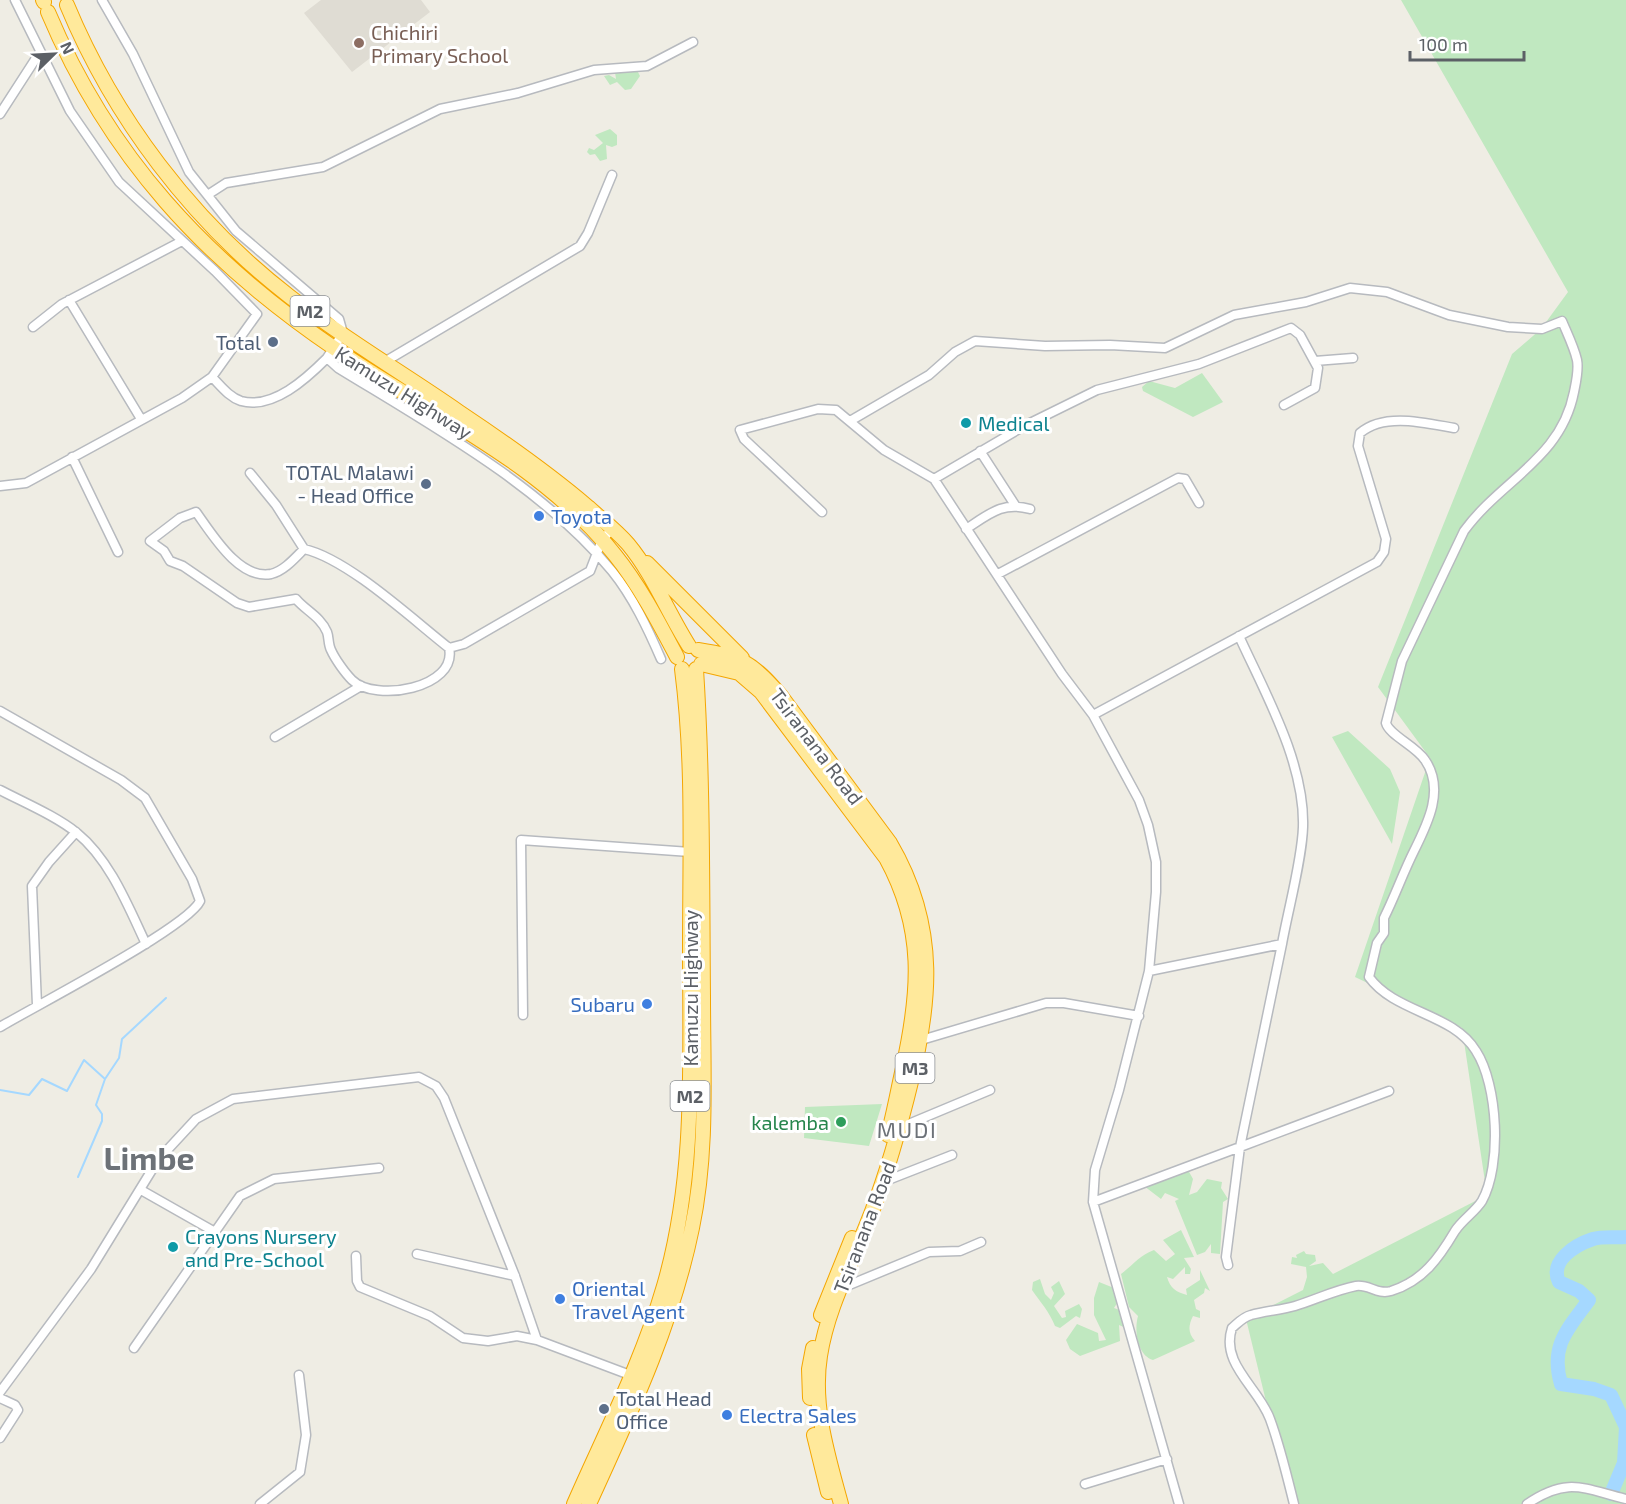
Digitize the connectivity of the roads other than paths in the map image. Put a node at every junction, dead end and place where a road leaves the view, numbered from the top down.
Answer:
1 (15, 0) edge
2 (102, 0) edge
3 (67, 4) dead end
4 (45, 5) edge
5 (693, 42) dead end
6 (40, 52) junction
7 (0, 114) edge
8 (612, 175) dead end
9 (209, 194) junction
10 (182, 241) junction
11 (69, 300) junction
12 (33, 327) dead end
13 (344, 333) junction
14 (331, 353) junction
15 (1353, 358) dead end
16 (1315, 361) junction
17 (386, 362) junction
18 (212, 377) junction
19 (1284, 405) dead end
20 (141, 419) junction
21 (850, 421) junction
22 (1454, 428) dead end
23 (980, 451) junction
24 (72, 457) junction
25 (250, 473) dead end
26 (934, 479) junction
27 (0, 486) edge
28 (1199, 503) dead end
29 (1016, 505) junction
30 (1030, 509) dead end
31 (822, 512) dead end
32 (613, 528) junction
33 (966, 529) junction
34 (602, 540) junction
35 (629, 545) junction
36 (304, 549) junction
37 (118, 552) dead end
38 (595, 555) junction
39 (998, 574) junction
40 (1239, 636) junction
41 (450, 648) junction
42 (693, 648) junction
43 (661, 659) dead end
44 (743, 660) junction
45 (689, 665) junction
46 (361, 686) junction
47 (0, 711) edge
48 (1093, 715) junction
49 (275, 737) dead end
50 (0, 790) edge
51 (76, 832) junction
52 (690, 852) junction
53 (146, 944) junction
54 (1282, 944) junction
55 (1149, 971) junction
56 (38, 1005) junction
57 (523, 1015) dead end
58 (1139, 1016) junction
59 (0, 1027) edge
60 (915, 1041) junction
61 (990, 1090) dead end
62 (1389, 1091) dead end
63 (900, 1128) junction
64 (1240, 1146) junction
65 (952, 1155) dead end
66 (379, 1168) dead end
67 (883, 1182) junction
68 (141, 1190) junction
69 (1094, 1202) junction
70 (215, 1232) junction
71 (981, 1242) dead end
72 (417, 1254) dead end
73 (356, 1256) dead end
74 (1228, 1265) dead end
75 (515, 1276) junction
76 (842, 1288) junction
77 (537, 1340) junction
78 (134, 1348) dead end
79 (299, 1375) dead end
80 (630, 1375) junction
81 (0, 1392) edge
82 (0, 1398) edge
83 (0, 1438) edge
84 (1167, 1459) junction
85 (1085, 1484) dead end
86 (1626, 1499) edge
87 (260, 1504) edge
88 (574, 1504) edge
89 (589, 1504) edge
90 (831, 1504) edge
91 (841, 1504) edge
92 (1179, 1504) edge
93 (1294, 1504) edge
94 (1527, 1504) edge

1 - 6 street
2 - 9 street
3 - 13 highway, Kamuzu Highway / M2
4 - 14 highway, Kamuzu Highway / M2
5 - 9 street
6 - 7 street
6 - 10 street
8 - 17 street
9 - 13 street
10 - 11 street
10 - 18 street
11 - 12 street
11 - 20 street
13 - 14 street
13 - 17 highway, Kamuzu Highway / M2
14 - 18 street
14 - 34 highway, Kamuzu Highway / M2
14 - 38 street
15 - 16 street
16 - 19 street
16 - 23 street
17 - 32 highway, Kamuzu Highway / M2
18 - 20 street
20 - 24 street
21 - 26 street
21 - 31 street
21 - 93 street
22 - 40 street
23 - 26 street
23 - 29 street
24 - 27 street
24 - 37 street
25 - 36 street
26 - 33 street
28 - 39 street
29 - 30 street
29 - 33 street
32 - 34 street
32 - 35 highway, Kamuzu Highway / M2
33 - 39 street
34 - 38 street
34 - 45 highway, Kamuzu Highway / M2
35 - 42 highway, Kamuzu Highway / M2
35 - 44 highway
36 - 41 street
36 - 46 street
38 - 41 street
38 - 43 street
39 - 48 street
40 - 48 street
40 - 54 street
41 - 46 street
42 - 44 highway, Tsiranana Road / M3
42 - 45 highway, M2
42 - 45 highway
44 - 60 highway, Tsiranana Road / M3
45 - 52 highway, Kamuzu Highway / M2
45 - 60 highway, Tsiranana Road / M3
45 - 89 highway, Kamuzu Highway / M2
46 - 49 street
47 - 53 street
48 - 55 street
50 - 51 street
51 - 53 street
51 - 56 street
52 - 57 street
52 - 80 highway, Kamuzu Highway / M2
53 - 56 street
54 - 55 street
54 - 64 street
55 - 58 street
56 - 59 street
58 - 60 street
58 - 69 street
60 - 63 highway, Tsiranana Road / M3
60 - 90 highway, Tsiranana Road / M3
61 - 63 street
62 - 64 street
63 - 67 highway, Tsiranana Road / M3
64 - 69 street
64 - 74 street
65 - 67 street
66 - 70 street
67 - 76 highway, Tsiranana Road / M3
68 - 70 street
68 - 75 street
68 - 81 street
69 - 84 street
70 - 78 street
71 - 76 street
72 - 75 street
73 - 77 street
75 - 77 street
76 - 91 highway, Tsiranana Road / M3
77 - 80 street
79 - 87 street
80 - 88 highway, Kamuzu Highway / M2
82 - 83 street
84 - 85 street
84 - 92 street
86 - 94 street

